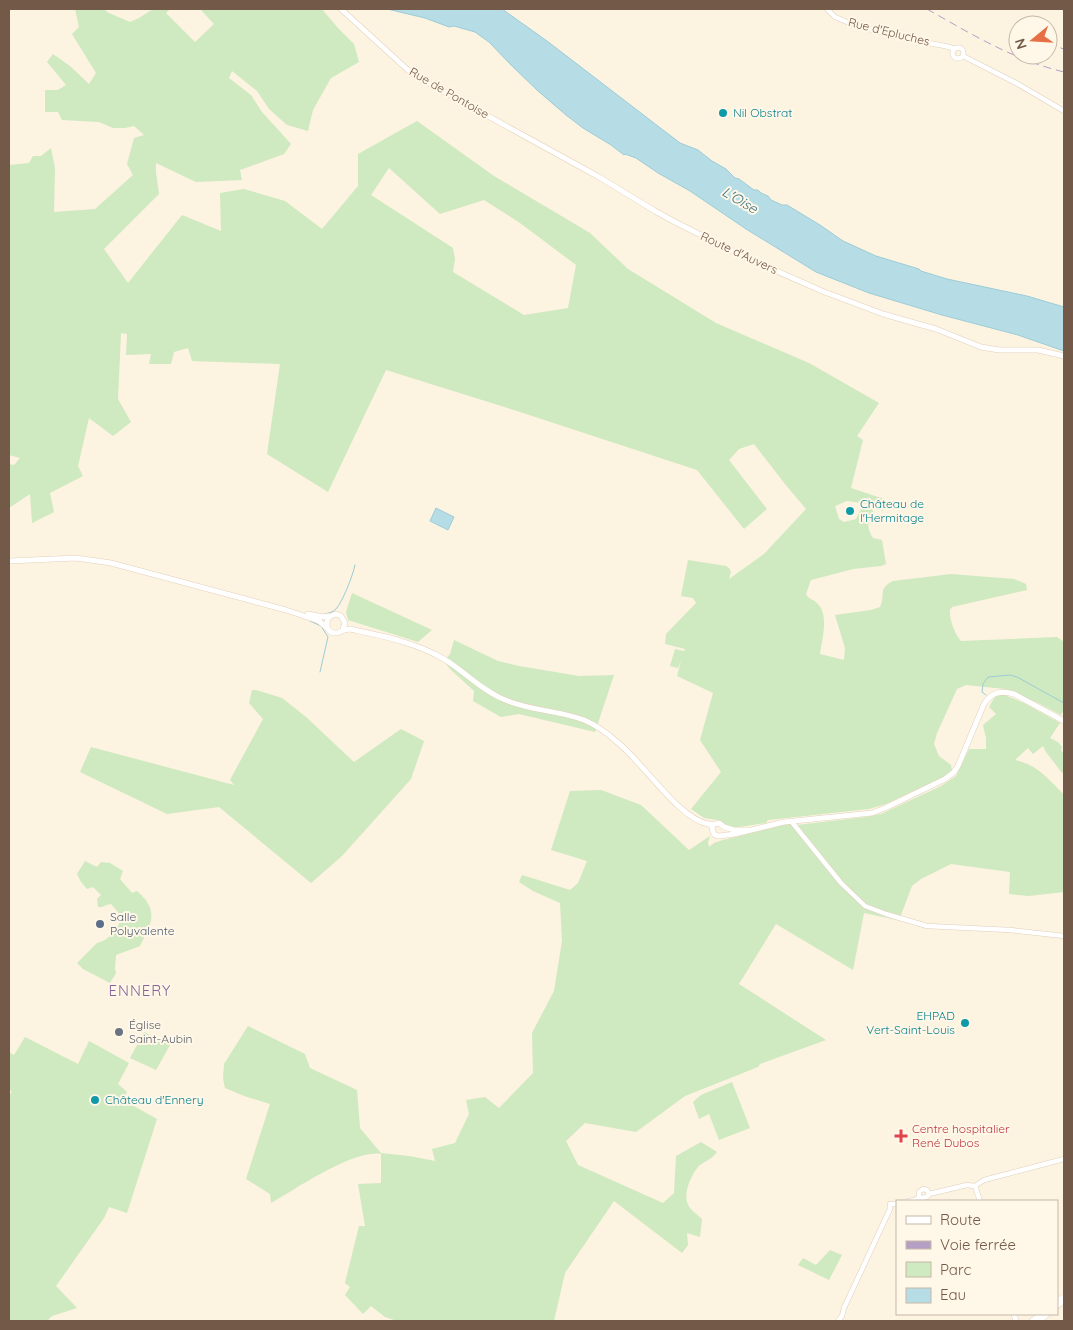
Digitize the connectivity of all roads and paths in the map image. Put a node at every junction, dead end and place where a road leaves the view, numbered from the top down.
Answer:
1 (341, 9) edge
2 (827, 9) edge
3 (954, 50) junction
4 (964, 56) junction
5 (1064, 111) edge
6 (516, 132) joint
7 (1064, 356) edge
8 (9, 561) edge
9 (286, 610) junction
10 (330, 616) junction
11 (345, 623) junction
12 (327, 628) junction
13 (343, 629) junction
14 (384, 636) junction
15 (1064, 721) edge
16 (589, 724) junction
17 (791, 821) junction
18 (714, 824) junction
19 (724, 827) junction
20 (748, 830) junction
21 (712, 831) junction
22 (722, 835) junction
23 (1064, 936) edge
24 (1064, 1158) edge
25 (975, 1186) junction
26 (930, 1194) junction
27 (920, 1197) junction
28 (915, 1200) edge
29 (980, 1200) edge
30 (896, 1204) edge
31 (1038, 1319) edge
32 (838, 1321) edge
33 (1028, 1321) edge

1 - 6 main road, Rue de Pontoise
2 - 3 street, Rue d'Epluches
3 - 4 street
3 - 4 street
4 - 5 street
6 - 7 main road, Route d'Auvers
8 - 9 main road
9 - 10 main road
9 - 12 main road
10 - 11 main road
10 - 12 main road
11 - 13 main road
11 - 14 main road
12 - 13 main road
13 - 14 main road
14 - 16 main road
15 - 17 main road
16 - 18 main road
16 - 21 main road
17 - 20 main road
17 - 23 street
18 - 19 main road
18 - 21 main road
19 - 20 main road
19 - 22 main road
20 - 22 main road
21 - 22 main road
24 - 25 street
25 - 26 street
25 - 29 street
26 - 27 street
26 - 27 street
27 - 28 street
30 - 32 street
31 - 33 street

